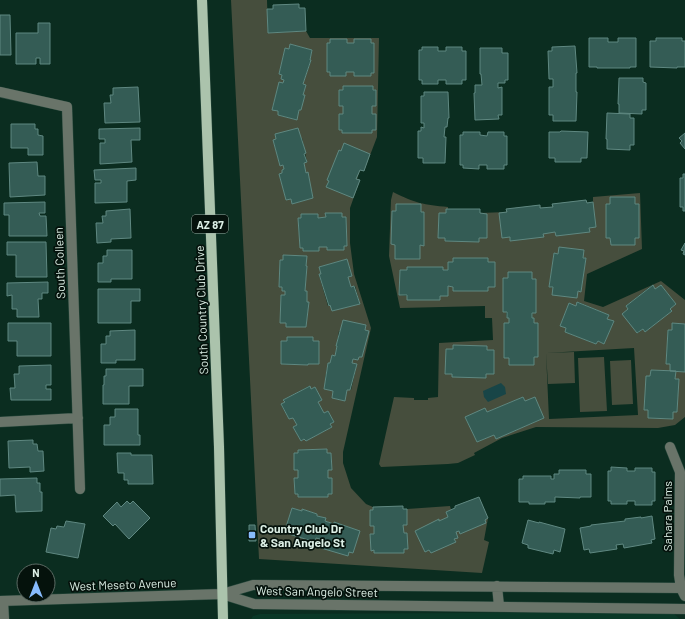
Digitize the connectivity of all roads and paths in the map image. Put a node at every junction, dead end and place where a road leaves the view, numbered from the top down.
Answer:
1 (202, 0) edge
2 (0, 92) edge
3 (78, 418) junction
4 (0, 422) edge
5 (670, 447) dead end
6 (80, 489) dead end
7 (497, 586) junction
8 (684, 590) edge
9 (222, 594) junction
10 (2, 601) edge
11 (499, 606) junction
12 (685, 608) edge
13 (4, 619) edge
14 (223, 619) edge

1 - 9 main road, South Country Club Drive / AZ 87
2 - 3 street, South Colleen
3 - 4 street
3 - 6 street, South Colleen
5 - 8 street, Sahara Palms
7 - 8 street, West San Angelo Street
7 - 9 street, West San Angelo Street
7 - 11 street
9 - 10 street, West Meseto Avenue
9 - 11 street, West San Angelo Street
9 - 14 main road, South Country Club Drive / AZ 87
10 - 13 street
11 - 12 street, West San Angelo Street

